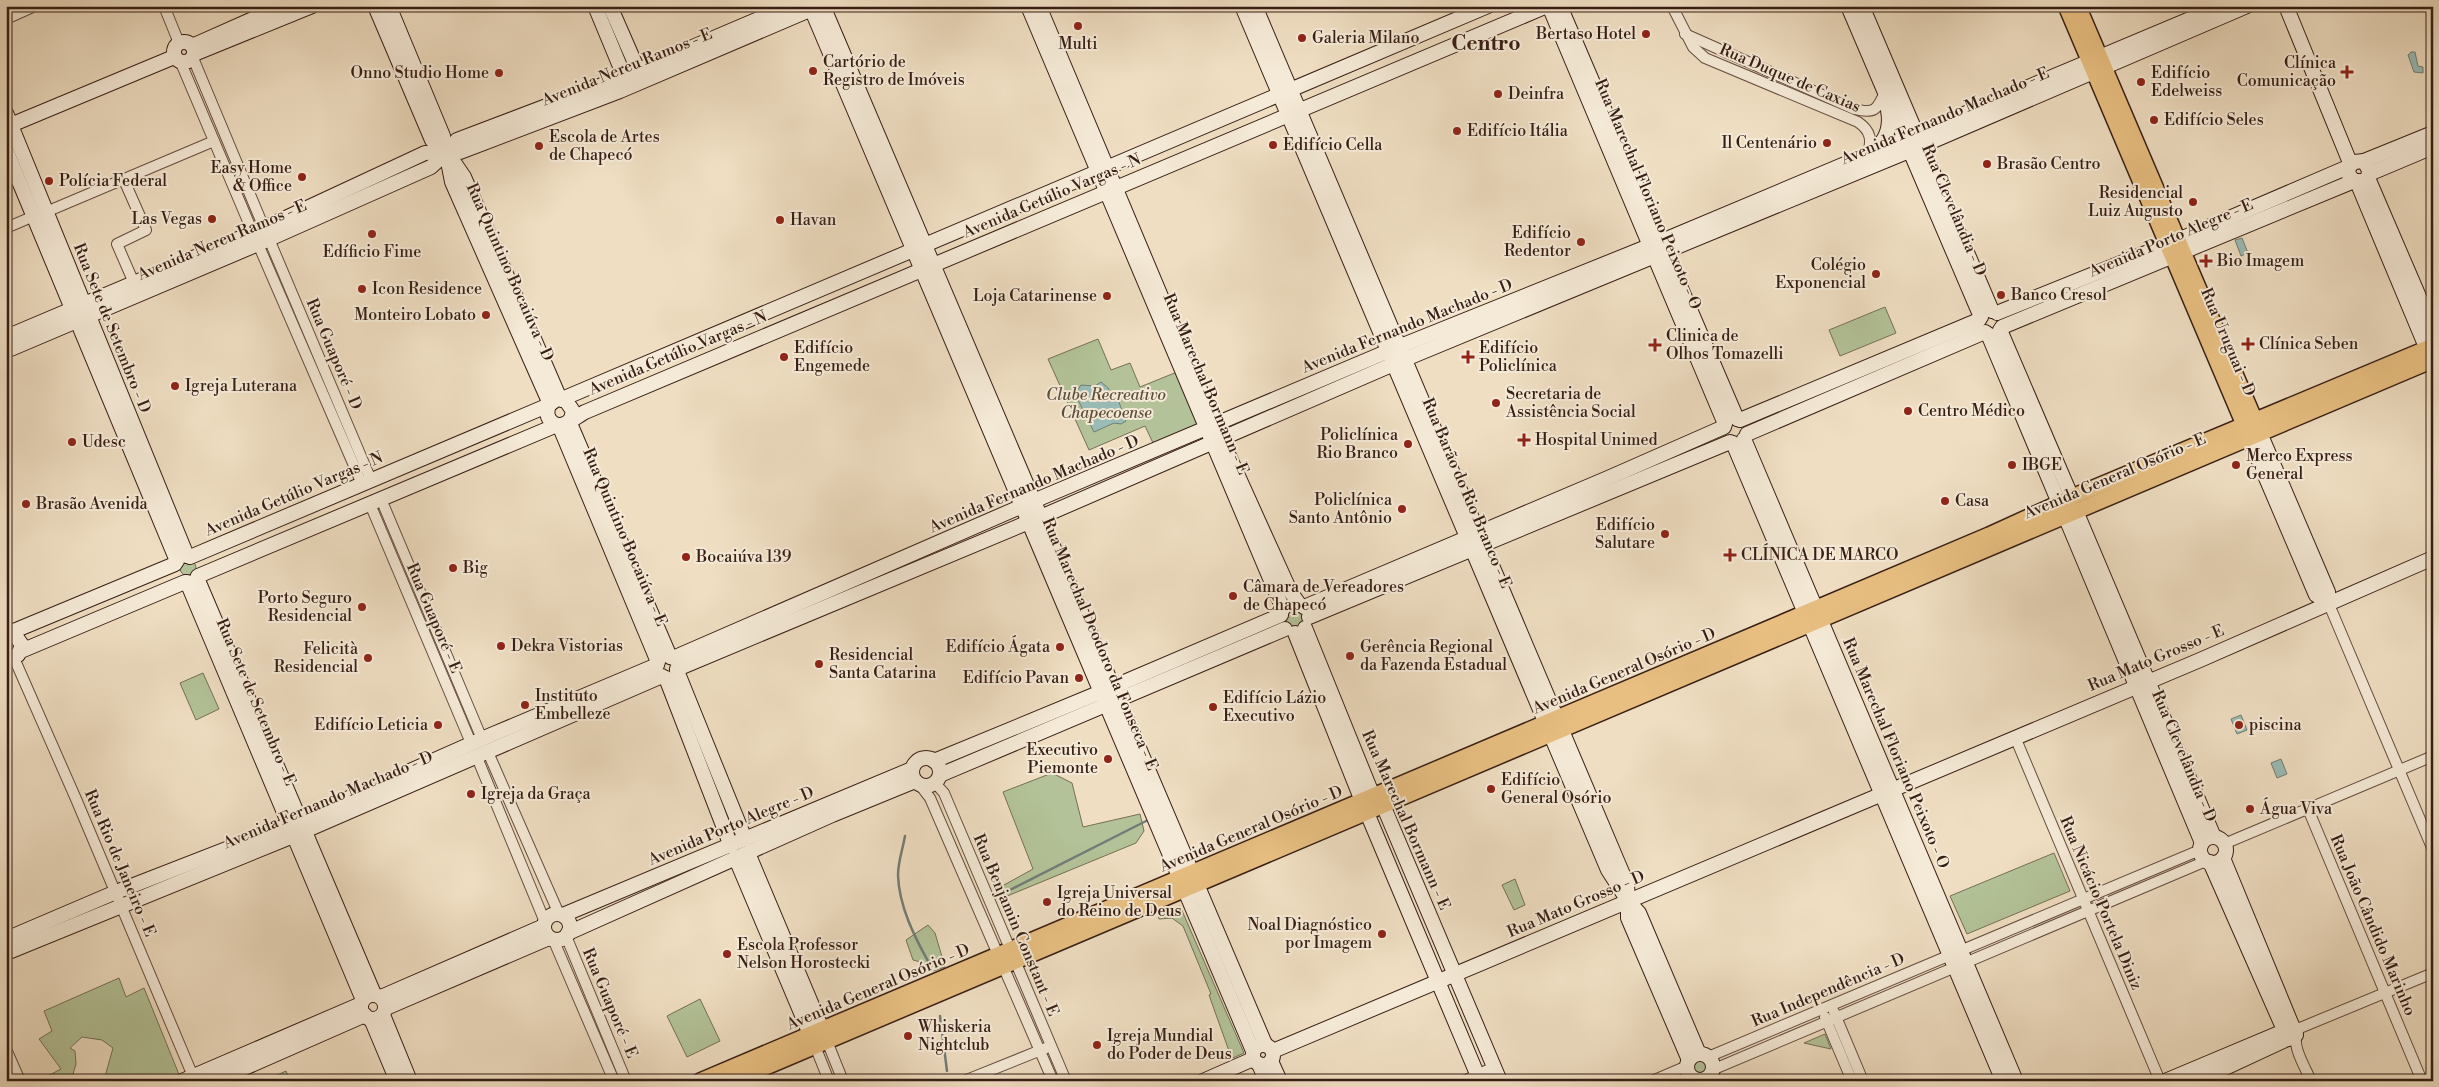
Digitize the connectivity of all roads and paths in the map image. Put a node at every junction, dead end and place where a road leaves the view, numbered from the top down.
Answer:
1 (35, 6) edge
2 (164, 6) edge
3 (282, 6) edge
4 (312, 6) edge
5 (375, 6) edge
6 (388, 6) edge
7 (594, 6) edge
8 (610, 6) edge
9 (789, 6) edge
10 (1028, 6) edge
11 (1038, 6) edge
12 (1242, 6) edge
13 (1255, 6) edge
14 (1488, 6) edge
15 (1548, 6) edge
16 (1560, 6) edge
17 (1672, 6) edge
18 (1848, 6) edge
19 (1862, 6) edge
20 (2066, 6) edge
21 (2078, 6) edge
22 (2221, 6) edge
23 (2247, 6) edge
24 (2286, 6) edge
25 (2293, 6) edge
26 (816, 7) edge
27 (6, 19) edge
28 (2190, 25) junction
29 (628, 46) junction
30 (614, 52) junction
31 (186, 53) junction
32 (2097, 64) junction
33 (638, 70) junction
34 (2318, 73) junction
35 (624, 76) junction
36 (1885, 92) junction
37 (1285, 93) junction
38 (1294, 113) junction
39 (1852, 113) junction
40 (8, 122) edge
41 (2433, 133) edge
42 (214, 141) junction
43 (1913, 142) junction
44 (2433, 147) edge
45 (6, 150) edge
46 (447, 152) junction
47 (1868, 154) junction
48 (1102, 169) junction
49 (2359, 171) junction
50 (124, 180) junction
51 (1111, 190) junction
52 (250, 193) junction
53 (238, 198) junction
54 (40, 214) junction
55 (6, 228) edge
56 (261, 236) junction
57 (919, 249) junction
58 (1657, 249) junction
59 (2175, 249) junction
60 (2395, 257) junction
61 (280, 266) junction
62 (928, 268) junction
63 (270, 271) junction
64 (134, 283) junction
65 (81, 312) junction
66 (1990, 323) junction
67 (2433, 329) edge
68 (6, 337) edge
69 (6, 350) edge
70 (1395, 356) junction
71 (2431, 356) edge
72 (555, 402) junction
73 (1732, 422) junction
74 (564, 423) junction
75 (2252, 430) junction
76 (1213, 434) junction
77 (1738, 440) junction
78 (353, 450) junction
79 (1227, 466) junction
80 (1618, 474) junction
81 (367, 482) junction
82 (1624, 487) junction
83 (375, 502) junction
84 (1028, 504) junction
85 (2068, 507) junction
86 (1035, 520) junction
87 (1475, 542) junction
88 (2433, 558) edge
89 (183, 559) junction
90 (192, 580) junction
91 (2328, 602) junction
92 (1282, 612) junction
93 (1813, 616) junction
94 (1299, 620) junction
95 (8, 633) edge
96 (14, 656) edge
97 (668, 667) junction
98 (2142, 683) junction
99 (1107, 690) junction
100 (1112, 703) junction
101 (1553, 726) junction
102 (2015, 737) junction
103 (479, 747) junction
104 (2433, 756) edge
105 (934, 760) junction
106 (2400, 770) junction
107 (916, 778) junction
108 (937, 779) junction
109 (1887, 792) junction
110 (1371, 803) junction
111 (2308, 809) junction
112 (296, 828) junction
113 (740, 849) junction
114 (2433, 850) edge
115 (2211, 851) junction
116 (2132, 878) junction
117 (1188, 881) junction
118 (1418, 887) junction
119 (2137, 890) junction
120 (1401, 893) junction
121 (119, 899) junction
122 (2083, 899) junction
123 (1628, 901) junction
124 (2088, 910) junction
125 (561, 914) junction
126 (554, 932) junction
127 (6, 939) edge
128 (6, 953) edge
129 (1007, 958) junction
130 (1958, 958) junction
131 (2433, 973) edge
132 (1455, 974) junction
133 (1438, 981) junction
134 (1872, 988) junction
135 (2385, 994) junction
136 (1878, 999) junction
137 (373, 1007) junction
138 (1826, 1007) junction
139 (1831, 1019) junction
140 (2293, 1035) junction
141 (1756, 1037) junction
142 (819, 1038) junction
143 (1052, 1046) junction
144 (6, 1048) edge
145 (1762, 1049) junction
146 (271, 1050) junction
147 (1040, 1051) junction
148 (1997, 1051) junction
149 (1262, 1055) junction
150 (1494, 1067) junction
151 (1699, 1071) edge
152 (1479, 1078) edge
153 (190, 1079) edge
154 (20, 1081) edge
155 (215, 1081) edge
156 (397, 1081) edge
157 (410, 1081) edge
158 (614, 1081) edge
159 (626, 1081) edge
160 (700, 1081) edge
161 (733, 1081) edge
162 (829, 1081) edge
163 (844, 1081) edge
164 (964, 1081) edge
165 (1052, 1081) edge
166 (1066, 1081) edge
167 (1203, 1081) edge
168 (1266, 1081) edge
169 (1280, 1081) edge
170 (1464, 1081) edge
171 (1500, 1081) edge
172 (1652, 1081) edge
173 (1852, 1081) edge
174 (1863, 1081) edge
175 (2003, 1081) edge
176 (2016, 1081) edge
177 (2160, 1081) edge
178 (2165, 1081) edge
179 (2197, 1081) edge
180 (2311, 1081) edge
181 (2422, 1081) edge

1 - 27 street
2 - 31 street, Rua Guaporé - D
3 - 31 street
4 - 31 street
5 - 46 street
6 - 46 street, Rua Quintino Bocaiúva - D
7 - 30 street
8 - 29 street
9 - 33 street, Avenida Nereu Ramos - E
10 - 48 street
11 - 48 street
12 - 37 street
13 - 37 street
14 - 37 street, Avenida Getúlio Vargas - N
15 - 38 street, Avenida Getúlio Vargas - N
15 - 58 street, Rua Marechal Floriano Peixoto - O
16 - 58 street, Rua Marechal Floriano Peixoto - O
17 - 39 street, Rua Duque de Caxias
18 - 36 street, Rua Clevelândia - D
19 - 43 street, Rua Clevelândia - D
20 - 32 main road, Rua Uruguai - D
21 - 32 main road, Rua Uruguai - D
22 - 28 street, Avenida Fernando Machado - E
23 - 28 street, Avenida Fernando Machado - E
24 - 34 street
25 - 34 street
26 - 46 street, Avenida Nereu Ramos - E
26 - 57 street, Rua Marechal Deodoro da Fonseca - E
28 - 32 street, Avenida Fernando Machado - E
29 - 30 street
29 - 33 street
30 - 35 street
31 - 40 street
31 - 42 street, Rua Guaporé - D
31 - 52 street, Rua Guaporé - D
32 - 43 street, Avenida Fernando Machado - E
32 - 59 main road, Rua Uruguai - D
33 - 35 street, Avenida Nereu Ramos - E
34 - 49 street
35 - 46 street, Avenida Nereu Ramos - E
36 - 39 street, Rua Duque de Caxias
36 - 43 street, Rua Clevelândia - D
36 - 47 street
37 - 38 street, Rua Barão do Rio Branco - E
37 - 48 street, Avenida Getúlio Vargas - N
38 - 51 street, Avenida Getúlio Vargas - N
38 - 70 street, Rua Barão do Rio Branco - E
39 - 47 street, Rua Duque de Caxias
40 - 54 street, Rua Sete de Setembro - D
41 - 49 street, Avenida Porto Alegre - E
42 - 50 street
42 - 53 street, Rua Guaporé - D
43 - 47 street, Avenida Fernando Machado - E
43 - 58 street, Avenida Fernando Machado - E
43 - 66 street, Rua Clevelândia - D
44 - 49 street, Avenida Porto Alegre - E
45 - 54 street, Rua Sete de Setembro - D
46 - 56 street, Avenida Nereu Ramos - E
46 - 72 street, Rua Quintino Bocaiúva - D
47 - 58 street, Avenida Fernando Machado - E
48 - 51 street, Rua Marechal Bormann - E
48 - 57 street, Avenida Getúlio Vargas - N
49 - 59 street, Avenida Porto Alegre - E
49 - 60 street
50 - 54 street
50 - 64 street
51 - 62 street, Avenida Getúlio Vargas - N
51 - 76 street, Rua Marechal Bormann - E
52 - 53 street
52 - 56 street, Rua Guaporé - D
53 - 56 street, Rua Guaporé - D
54 - 55 street
54 - 65 street, Rua Sete de Setembro - D
56 - 61 street, Rua Guaporé - D
56 - 63 street, Rua Guaporé - D
56 - 64 street, Avenida Nereu Ramos - E
56 - 65 street, Avenida Nereu Ramos - E
57 - 62 street, Rua Marechal Deodoro da Fonseca - E
57 - 72 street, Avenida Getúlio Vargas - N
58 - 70 street, Avenida Fernando Machado - D
58 - 73 street, Rua Marechal Floriano Peixoto - O
59 - 66 street, Avenida Porto Alegre - E
59 - 75 main road, Rua Uruguai - D
60 - 67 street
60 - 71 street
61 - 63 street
61 - 78 street, Rua Guaporé - D
62 - 74 street, Avenida Getúlio Vargas - N
62 - 84 street, Rua Marechal Deodoro da Fonseca - E
63 - 78 street, Rua Guaporé - D
64 - 65 street, Avenida Nereu Ramos - E
65 - 68 street, Avenida Nereu Ramos - E
65 - 69 street, Avenida Nereu Ramos - E
65 - 89 street, Rua Sete de Setembro - D
66 - 73 street, Avenida Porto Alegre - E
66 - 77 street, Avenida Porto Alegre - E
66 - 85 street, Rua Clevelândia - D
70 - 76 street, Avenida Fernando Machado - D
70 - 87 street, Rua Barão do Rio Branco - E
71 - 75 main road, Avenida General Osório - E
72 - 74 street
72 - 74 street
72 - 81 street, Avenida Getúlio Vargas - N
73 - 77 street
73 - 77 street
73 - 80 street
74 - 83 street, Avenida Getúlio Vargas - N
74 - 97 street, Rua Quintino Bocaiúva - E
75 - 85 main road, Avenida General Osório - E
75 - 91 street, Rua Uruguai - D
76 - 79 street, Rua Marechal Bormann - E
76 - 84 street, Avenida Fernando Machado - D
76 - 86 street, Avenida Fernando Machado - D
77 - 82 street
77 - 93 street, Rua Marechal Floriano Peixoto - O
78 - 81 street, Rua Guaporé - D
79 - 92 street, Rua Marechal Bormann - E
79 - 94 street, Rua Marechal Bormann - E
80 - 82 street
80 - 87 street
81 - 89 street, Avenida Getúlio Vargas - N
82 - 87 street
83 - 90 street, Avenida Getúlio Vargas - N
83 - 103 street, Rua Guaporé - E
84 - 86 street, Rua Marechal Deodoro da Fonseca - E
84 - 97 street, Avenida Fernando Machado - D
85 - 93 main road, Avenida General Osório - E
85 - 98 street, Rua Clevelândia - D
86 - 97 street, Avenida Fernando Machado - D
86 - 99 street, Rua Marechal Deodoro da Fonseca - E
87 - 94 street
87 - 101 street, Rua Barão do Rio Branco - E
88 - 91 street, Rua Mato Grosso - E
89 - 90 street
89 - 90 street
89 - 95 street, Avenida Getúlio Vargas - N
90 - 96 street, Avenida Getúlio Vargas - N
90 - 112 street, Rua Sete de Setembro - E
91 - 98 street, Rua Mato Grosso - E
91 - 106 street, Rua Uruguai - D
92 - 94 street, Rua Marechal Bormann - E
92 - 94 street
92 - 99 street
93 - 101 main road, Avenida General Osório - D
93 - 109 street, Rua Marechal Floriano Peixoto - O
94 - 100 street
94 - 110 street, Rua Marechal Bormann - E
95 - 96 street
96 - 121 street, Rua Rio de Janeiro - E
97 - 103 street, Avenida Fernando Machado - D
97 - 113 street, Rua Quintino Bocaiúva - E
98 - 102 street, Rua Mato Grosso - E
98 - 115 street, Rua Clevelândia - D
99 - 100 street, Rua Marechal Deodoro da Fonseca - E
99 - 105 street
100 - 108 street
100 - 117 street, Rua Marechal Deodoro da Fonseca - E
101 - 110 main road, Avenida General Osório - D
101 - 123 street, Rua Barão do Rio Branco - E
102 - 109 street, Rua Mato Grosso - E
102 - 122 street, Rua Nicácio Portela Diniz
103 - 112 street, Avenida Fernando Machado - D
103 - 125 street, Rua Guaporé - E
103 - 126 street, Rua Guaporé - E
104 - 106 street
105 - 107 street
105 - 108 street
106 - 111 street
106 - 114 street, Rua Uruguai - D
107 - 108 street
107 - 113 street, Avenida Porto Alegre - D
107 - 129 street, Rua Benjamin Constant - E
108 - 129 street, Rua Benjamin Constant - E
109 - 123 street, Rua Mato Grosso - D
109 - 130 street, Rua Marechal Floriano Peixoto - O
110 - 117 main road, Avenida General Osório - D
110 - 118 street, Rua Marechal Bormann - E
110 - 120 street, Rua Marechal Bormann - E
111 - 115 street
111 - 135 street, Rua João Cândido Marinho
112 - 121 street, Avenida Fernando Machado - D
112 - 137 street, Rua Sete de Setembro - E
113 - 125 street, Avenida Porto Alegre - D
113 - 126 street, Avenida Porto Alegre - D
113 - 142 street, Rua Quintino Bocaiúva - E
115 - 116 street
115 - 119 street
115 - 140 street, Rua Clevelândia - D
116 - 119 street
116 - 122 street
117 - 129 main road, Avenida General Osório - D
117 - 149 street, Rua Marechal Deodoro da Fonseca - E
118 - 120 street
118 - 132 street, Rua Marechal Bormann - E
119 - 124 street
120 - 133 street, Rua Marechal Bormann - E
121 - 127 street, Avenida Fernando Machado - D
121 - 128 street, Avenida Fernando Machado - D
121 - 153 street, Rua Rio de Janeiro - E
122 - 124 street, Rua Nicácio Portela Diniz
122 - 130 street
123 - 132 street, Rua Mato Grosso - D
123 - 151 street, Rua Barão do Rio Branco - E
124 - 130 street
124 - 177 street, Rua Nicácio Portela Diniz
125 - 126 street, Avenida Porto Alegre - D
125 - 126 street
126 - 137 street, Avenida Porto Alegre - D
126 - 158 street, Rua Guaporé - E
126 - 159 street, Rua Guaporé - E
129 - 142 main road, Avenida General Osório - D
129 - 143 street, Rua Benjamin Constant - E
129 - 147 street, Rua Benjamin Constant - E
130 - 134 street, Rua Independência - D
130 - 136 street, Rua Independência - D
130 - 148 street, Rua Marechal Floriano Peixoto - O
131 - 135 street
132 - 133 street, Rua Mato Grosso - D
132 - 150 street, Rua Marechal Bormann - E
133 - 149 street, Rua Mato Grosso - D
133 - 152 street, Rua Marechal Bormann - E
134 - 136 street
134 - 138 street, Rua Independência - D
135 - 140 street
135 - 181 street, Rua João Cândido Marinho
136 - 139 street, Rua Independência - D
137 - 146 street, Avenida Porto Alegre - D
137 - 156 street, Rua Sete de Setembro - E
137 - 157 street, Rua Sete de Setembro - E
138 - 139 street
138 - 141 street, Rua Independência - D
139 - 145 street, Rua Independência - D
139 - 173 street
139 - 174 street
140 - 178 street
140 - 179 street
140 - 180 street, Rua Clevelândia - D
141 - 145 street
141 - 151 street, Rua Independência - D
142 - 160 main road, Avenida General Osório - D
142 - 161 main road, Avenida General Osório - D
142 - 162 street, Rua Quintino Bocaiúva - E
142 - 163 street, Rua Quintino Bocaiúva - E
143 - 147 street
143 - 166 street, Rua Benjamin Constant - E
144 - 154 street
145 - 151 street, Rua Independência - D
146 - 153 street, Avenida Porto Alegre - D
146 - 155 street, Avenida Porto Alegre - D
147 - 164 street
147 - 165 street, Rua Benjamin Constant - E
148 - 175 street, Rua Marechal Floriano Peixoto - O
148 - 176 street, Rua Marechal Floriano Peixoto - O
149 - 167 street, Rua Mato Grosso - D
149 - 168 street, Rua Marechal Deodoro da Fonseca - E
149 - 169 street, Rua Marechal Deodoro da Fonseca - E
150 - 152 street
150 - 171 street, Rua Marechal Bormann - E
151 - 172 street, Rua Independência - D
152 - 170 street

